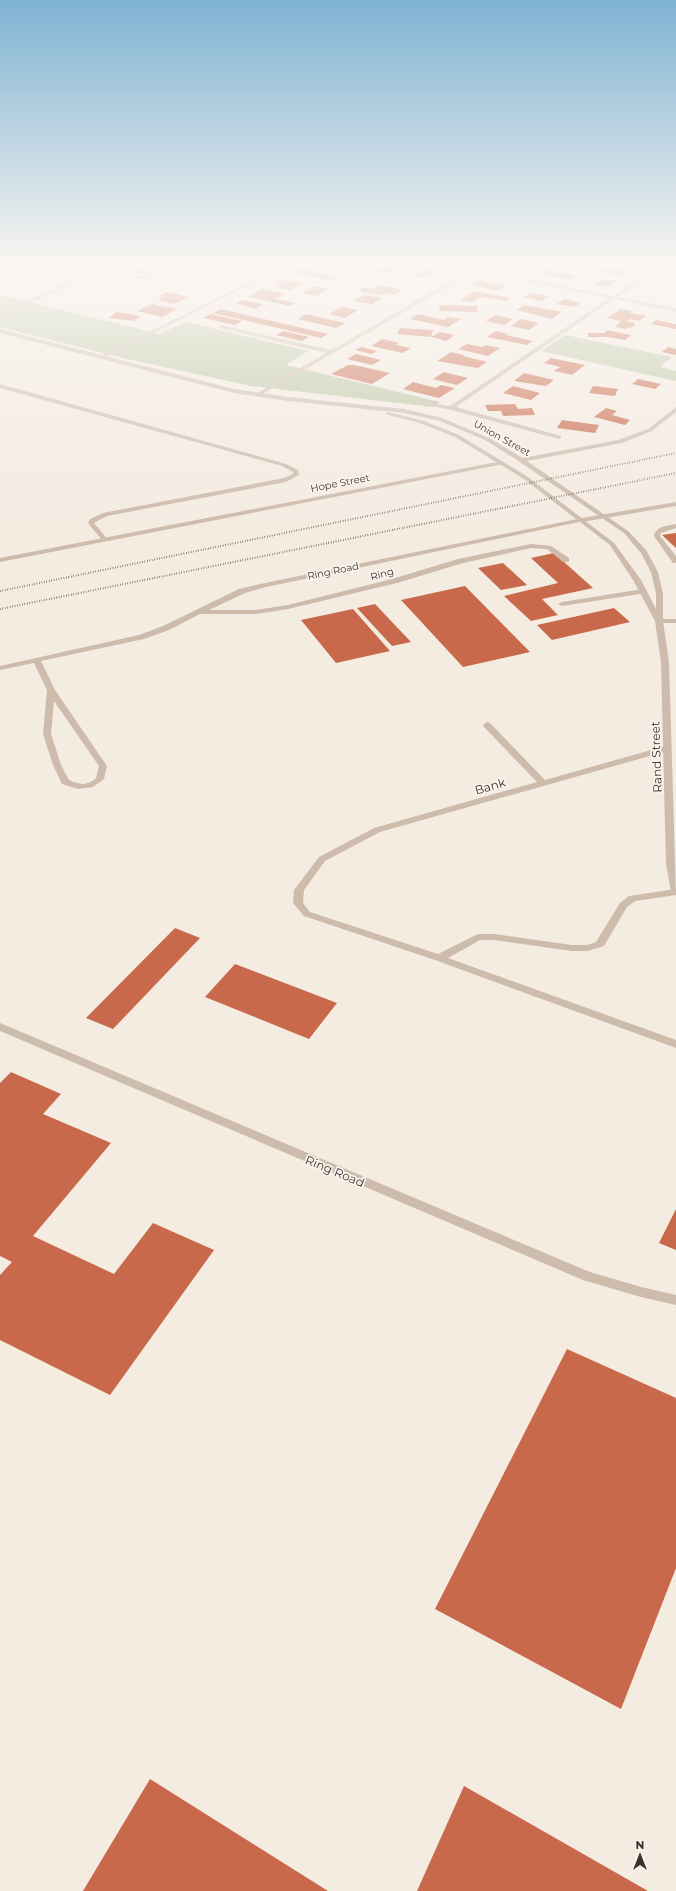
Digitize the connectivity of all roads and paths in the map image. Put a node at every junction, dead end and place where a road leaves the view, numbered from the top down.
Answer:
1 (86, 353) edge
2 (109, 353) edge
3 (329, 353) edge
4 (531, 353) edge
5 (101, 357) junction
6 (0, 386) edge
7 (257, 395) junction
8 (425, 404) dead end
9 (353, 406) junction
10 (451, 408) junction
11 (676, 408) edge
12 (559, 437) dead end
13 (522, 460) junction
14 (502, 463) junction
15 (676, 504) edge
16 (604, 515) junction
17 (582, 520) junction
18 (676, 526) edge
19 (105, 540) junction
20 (0, 560) edge
21 (566, 560) dead end
22 (676, 561) edge
23 (643, 591) junction
24 (562, 604) dead end
25 (197, 612) junction
26 (659, 621) junction
27 (676, 621) edge
28 (36, 660) junction
29 (0, 668) edge
30 (51, 690) junction
31 (488, 725) dead end
32 (668, 748) junction
33 (542, 784) junction
34 (676, 892) edge
35 (439, 958) junction
36 (0, 1027) edge
37 (676, 1044) edge
38 (676, 1300) edge

1 - 5 street, Union Street
2 - 5 street
3 - 7 street
4 - 10 street
5 - 7 street, Union Street
6 - 19 street
7 - 9 street, Union Street
8 - 10 street
9 - 13 street, Union Street
9 - 14 street, Union Street
10 - 12 street
11 - 13 street, Hope Street
13 - 14 street, Hope Street
13 - 16 street, Union Street
14 - 17 street, Union Street
14 - 19 street, Hope Street
15 - 16 street, Ring Road
16 - 17 street, Ring Road
16 - 26 street, Rand Street
17 - 23 street, Rand Street
17 - 25 street, Ring Road
18 - 22 street
19 - 20 street, Hope Street
21 - 25 street, Ring
23 - 24 street
23 - 26 street, Rand Street
25 - 28 street, Ring Road
26 - 27 street
26 - 32 street, Rand Street
28 - 29 street, Ring Road
28 - 30 street
30 - 30 street
31 - 33 street
32 - 33 street, Bank
32 - 34 street, Rand Street
33 - 35 street, Bank
34 - 35 street
35 - 37 street
36 - 38 street, Ring Road

